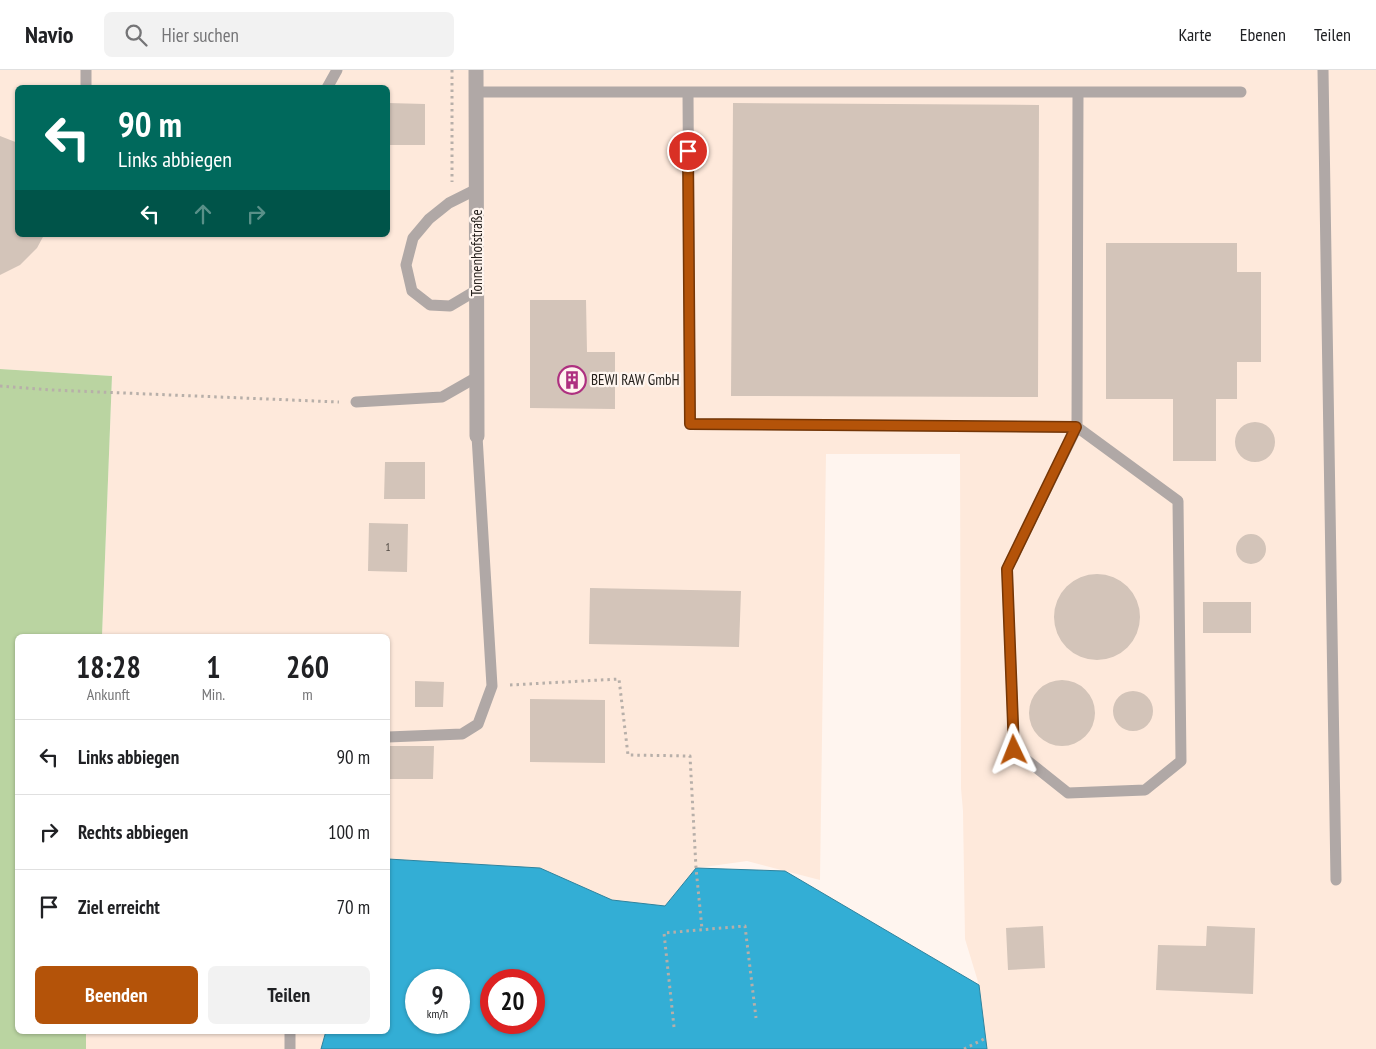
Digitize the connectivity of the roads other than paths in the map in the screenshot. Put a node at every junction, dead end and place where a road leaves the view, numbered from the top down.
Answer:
1 (86, 70) edge
2 (337, 70) edge
3 (476, 70) edge
4 (1324, 70) edge
5 (86, 85) edge
6 (329, 85) edge
7 (476, 92) junction
8 (688, 92) junction
9 (1078, 92) junction
10 (1241, 92) dead end
11 (477, 189) junction
12 (477, 290) junction
13 (477, 377) junction
14 (356, 402) road end
15 (1076, 427) junction
16 (476, 436) joint
17 (390, 737) edge
18 (1336, 880) dead end
19 (290, 1034) edge
20 (290, 1049) edge

1 - 5 lane
2 - 6 lane
3 - 7 street, Tonnenhofstraße
4 - 18 lane
7 - 8 lane
7 - 11 street, Tonnenhofstraße
8 - 9 lane
8 - 15 lane
9 - 10 lane
9 - 15 lane
11 - 12 street, Tonnenhofstraße
11 - 12 lane
12 - 13 street, Tonnenhofstraße
13 - 14 lane
13 - 16 street, Tonnenhofstraße
15 - 15 lane
16 - 17 lane
19 - 20 lane

